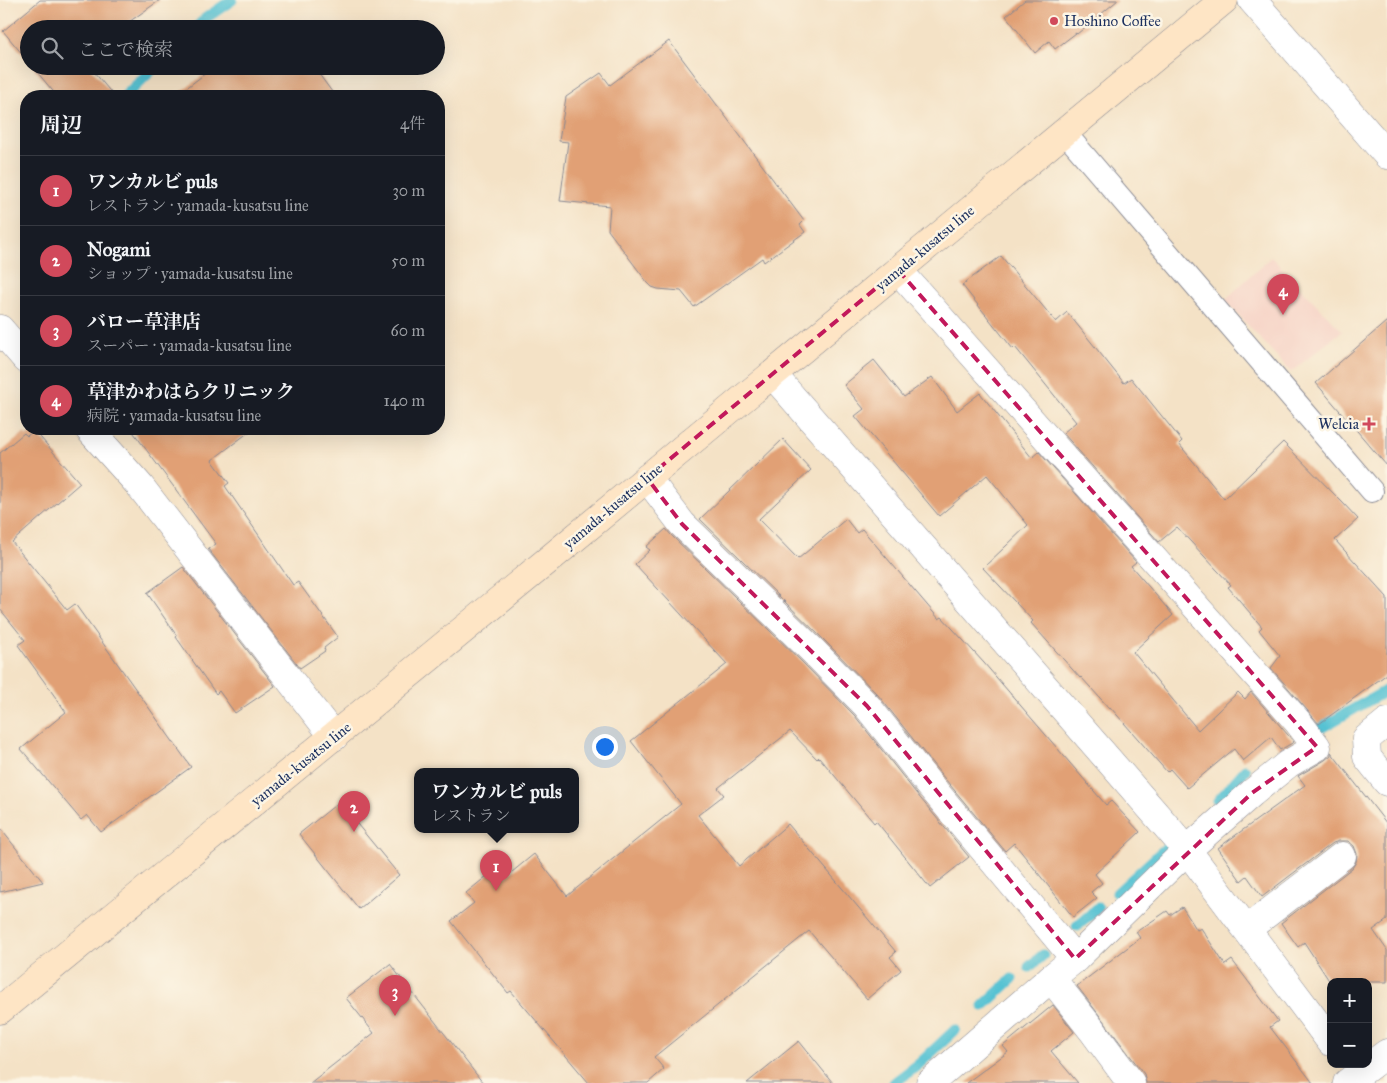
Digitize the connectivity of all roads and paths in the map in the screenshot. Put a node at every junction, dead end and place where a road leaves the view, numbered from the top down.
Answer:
1 (1224, 0) edge
2 (1252, 0) edge
3 (1064, 133) junction
4 (1387, 155) edge
5 (898, 270) junction
6 (0, 329) edge
7 (20, 352) edge
8 (772, 375) junction
9 (94, 435) edge
10 (647, 478) junction
11 (1372, 491) dead end
12 (1387, 722) edge
13 (334, 737) junction
14 (1387, 782) edge
15 (1188, 850) junction
16 (1342, 856) dead end
17 (1247, 930) junction
18 (1074, 959) junction
19 (1051, 978) junction
20 (0, 1010) edge
21 (1327, 1037) edge
22 (930, 1083) edge
23 (1131, 1083) edge

1 - 3 main road, yamada-kusatsu line
2 - 4 street
3 - 5 main road, yamada-kusatsu line
3 - 11 lane
5 - 8 main road, yamada-kusatsu line
5 - 15 street
6 - 7 street
8 - 10 main road, yamada-kusatsu line
8 - 15 street
9 - 13 street
10 - 13 main road, yamada-kusatsu line
10 - 18 street
12 - 14 street
13 - 20 main road, yamada-kusatsu line
15 - 17 street
15 - 18 street
16 - 17 street
17 - 21 street
18 - 19 street
19 - 22 street
19 - 23 street

